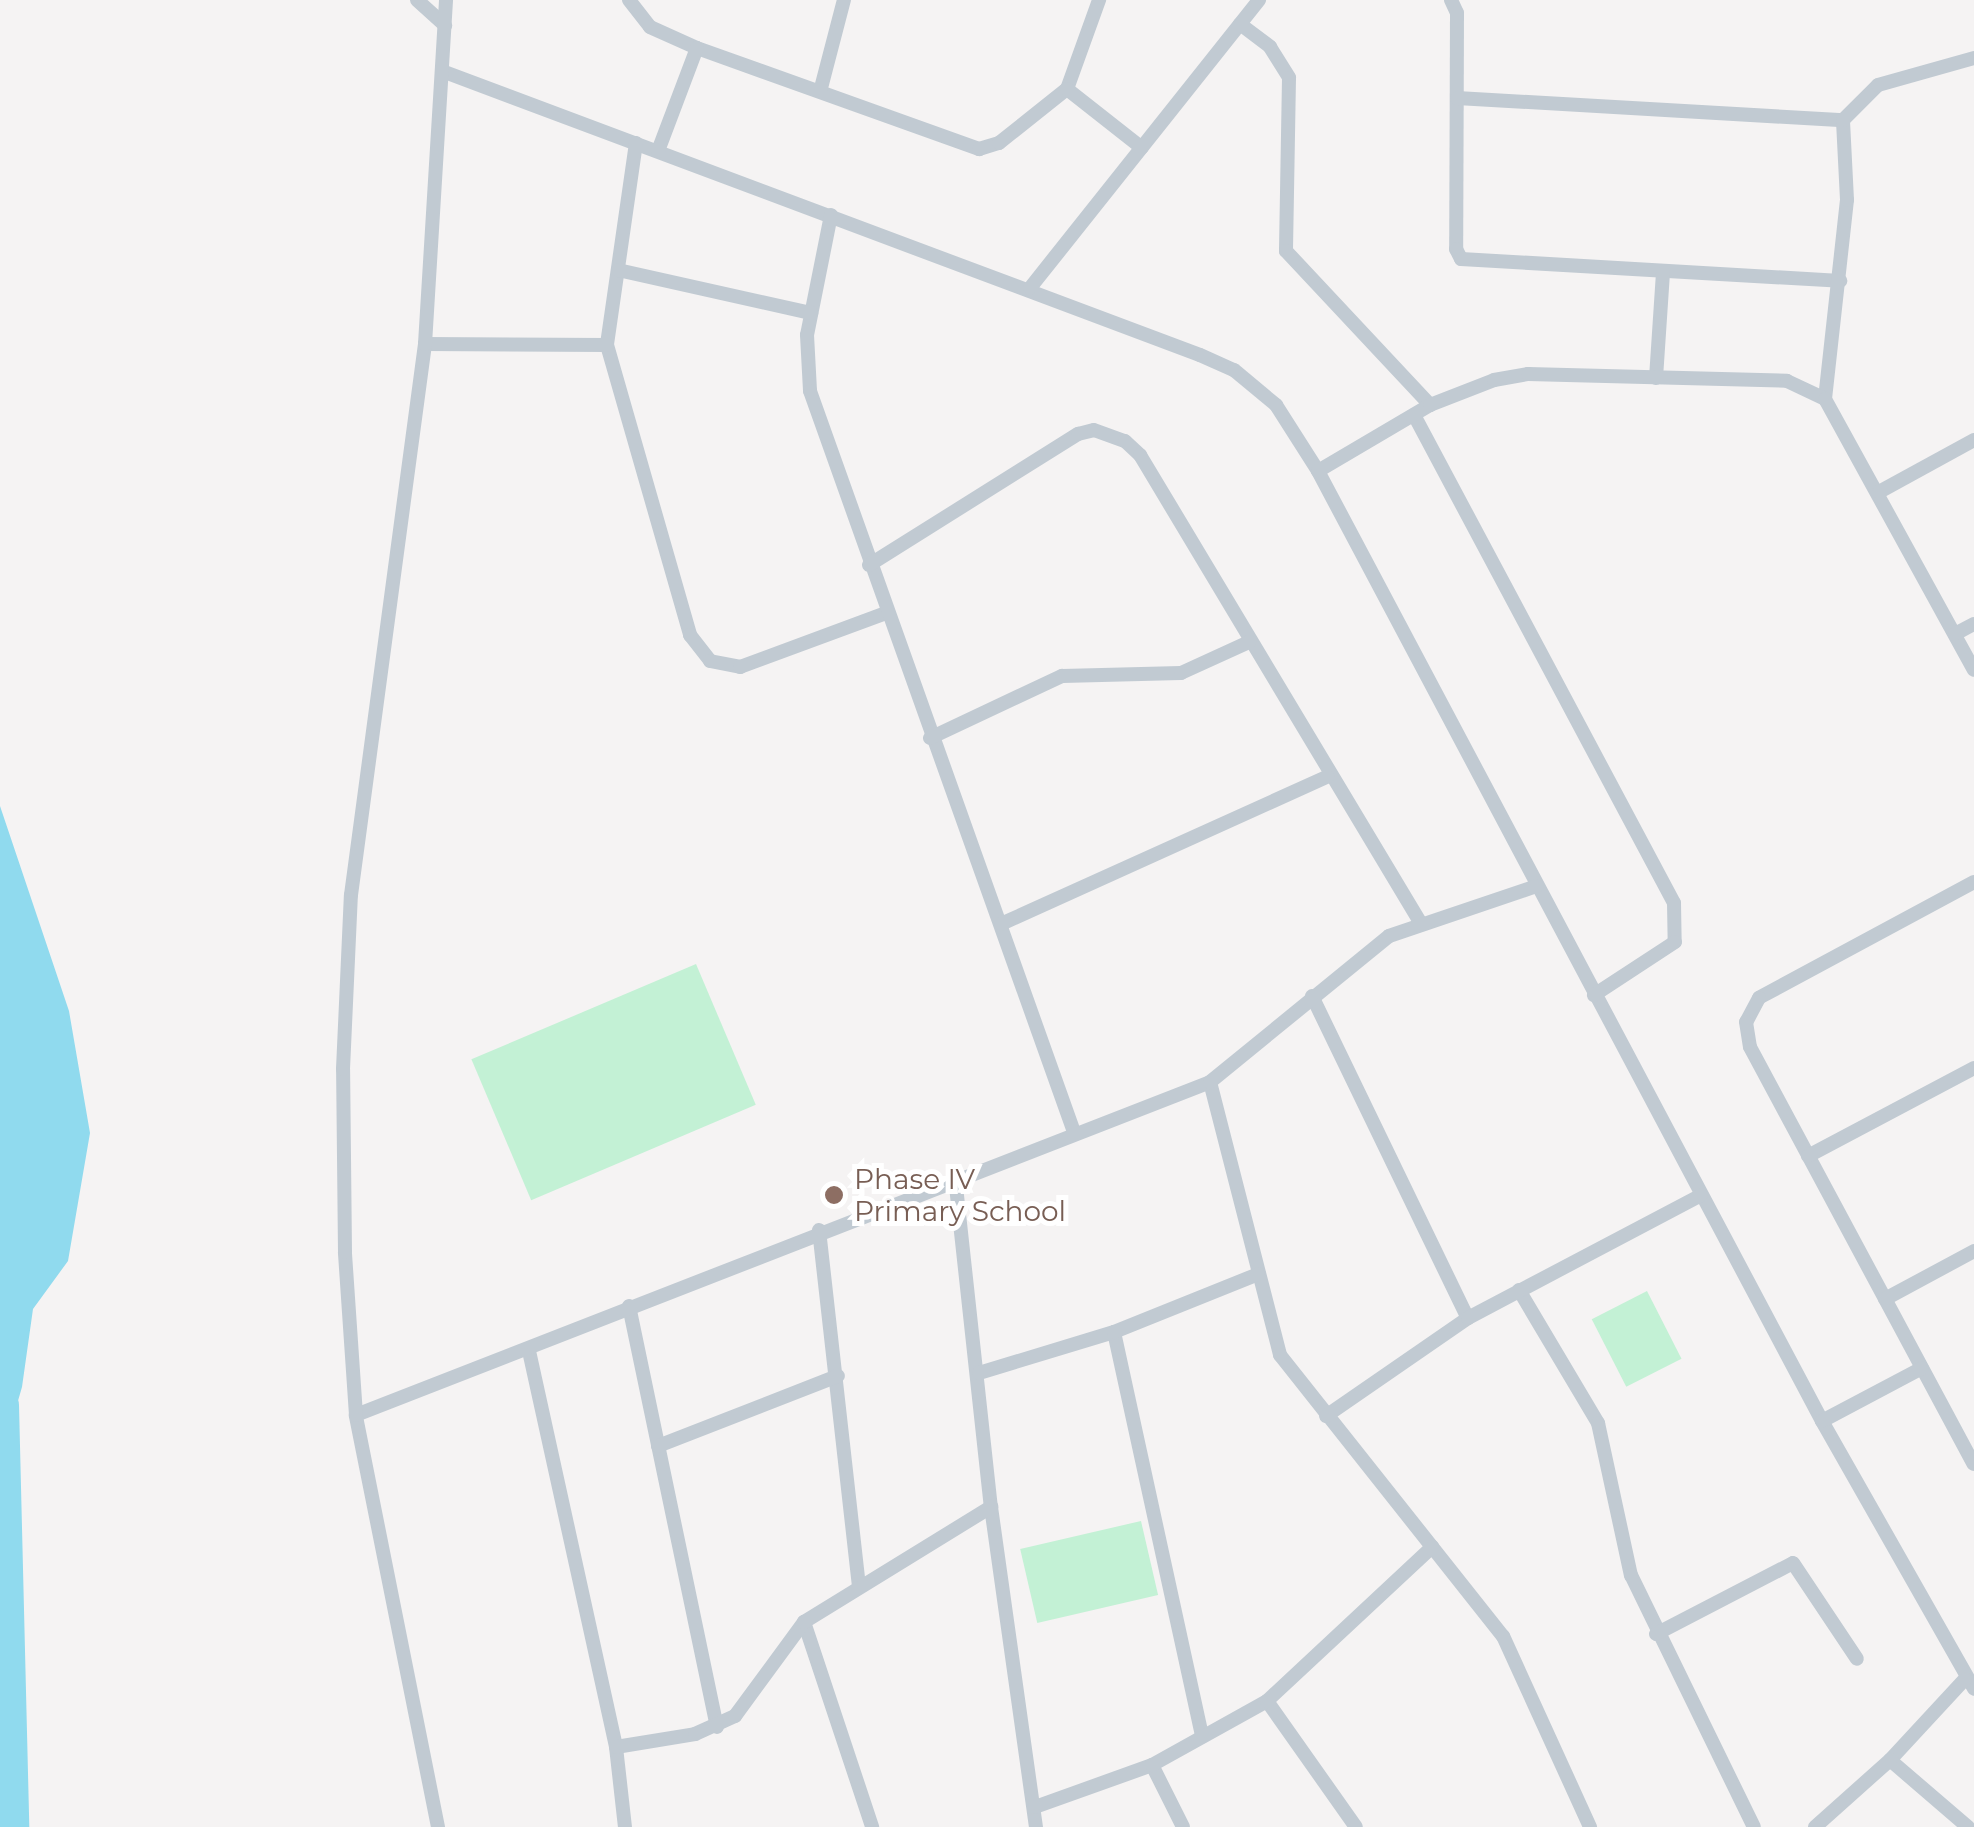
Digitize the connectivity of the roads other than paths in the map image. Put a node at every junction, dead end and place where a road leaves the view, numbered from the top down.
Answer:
1 (417, 0) edge
2 (446, 0) edge
3 (629, 0) edge
4 (844, 0) edge
5 (1099, 0) edge
6 (1259, 0) edge
7 (1451, 0) edge
8 (1240, 24) junction
9 (445, 25) junction
10 (697, 48) junction
11 (1974, 58) edge
12 (442, 71) junction
13 (821, 88) junction
14 (1066, 89) junction
15 (1457, 98) junction
16 (1843, 120) junction
17 (636, 143) junction
18 (1142, 148) junction
19 (658, 151) junction
20 (831, 215) junction
21 (618, 270) junction
22 (1663, 273) junction
23 (1840, 281) junction
24 (1030, 288) junction
25 (811, 313) junction
26 (425, 344) junction
27 (607, 344) junction
28 (1656, 378) junction
29 (1825, 398) junction
30 (1430, 405) junction
31 (1414, 415) junction
32 (1974, 440) edge
33 (1318, 471) junction
34 (1880, 492) junction
35 (869, 566) junction
36 (886, 614) junction
37 (1974, 624) edge
38 (1955, 634) junction
39 (1249, 642) junction
40 (1974, 670) edge
41 (930, 738) junction
42 (1327, 776) junction
43 (1974, 882) edge
44 (1537, 886) junction
45 (1420, 922) junction
46 (1001, 924) junction
47 (1594, 995) junction
48 (1312, 996) junction
49 (1974, 1068) edge
50 (1210, 1082) junction
51 (1074, 1132) junction
52 (1808, 1156) junction
53 (954, 1177) junction
54 (1701, 1195) junction
55 (819, 1230) junction
56 (1974, 1251) edge
57 (1258, 1274) junction
58 (1519, 1290) junction
59 (1886, 1300) junction
60 (629, 1306) junction
61 (1468, 1318) junction
62 (1114, 1332) junction
63 (529, 1351) junction
64 (1922, 1368) junction
65 (979, 1373) junction
66 (838, 1376) junction
67 (356, 1415) junction
68 (1326, 1416) junction
69 (1822, 1421) junction
70 (1974, 1427) edge
71 (1958, 1435) junction
72 (658, 1446) junction
73 (1974, 1464) edge
74 (990, 1508) junction
75 (1432, 1547) junction
76 (859, 1586) junction
77 (804, 1622) junction
78 (1656, 1634) junction
79 (1857, 1660) dead end
80 (1969, 1684) edge
81 (1267, 1701) junction
82 (717, 1726) junction
83 (1202, 1737) junction
84 (616, 1747) junction
85 (1890, 1760) junction
86 (1152, 1765) junction
87 (1035, 1807) junction
88 (438, 1827) edge
89 (625, 1827) edge
90 (872, 1827) edge
91 (1036, 1827) edge
92 (1183, 1827) edge
93 (1356, 1827) edge
94 (1590, 1827) edge
95 (1754, 1827) edge
96 (1816, 1827) edge
97 (1968, 1827) edge

1 - 9 street
2 - 9 street
3 - 10 street
4 - 13 street
5 - 14 street
6 - 8 street
7 - 15 street
8 - 18 street
8 - 30 street
9 - 12 street
10 - 13 street
10 - 19 street
11 - 16 street
12 - 17 street
12 - 26 street
13 - 14 street
14 - 18 street
15 - 16 street
15 - 22 street
16 - 23 street
17 - 19 street
17 - 21 street
18 - 24 street
19 - 20 street
20 - 24 street
20 - 25 street
21 - 25 street
21 - 27 street
22 - 23 street
22 - 28 street
23 - 29 street
24 - 33 street
25 - 35 street
26 - 27 street
26 - 67 street
27 - 36 street
28 - 29 street
28 - 30 street
29 - 34 street
30 - 31 street
31 - 33 street
31 - 47 street
32 - 34 street
33 - 44 street
34 - 38 street
35 - 36 street
35 - 39 street
36 - 41 street
37 - 38 street
38 - 40 street
39 - 41 street
39 - 42 street
41 - 46 street
42 - 45 street
42 - 46 street
43 - 52 street
44 - 45 street
44 - 47 street
45 - 48 street
46 - 51 street
47 - 54 street
48 - 50 street
48 - 61 street
49 - 52 street
50 - 51 street
50 - 57 street
51 - 53 street
52 - 59 street
53 - 55 street
53 - 65 street
54 - 58 street
54 - 69 street
55 - 60 street
55 - 66 street
56 - 59 street
57 - 62 street
57 - 68 street
58 - 61 street
58 - 78 street
59 - 64 street
60 - 63 street
60 - 72 street
61 - 68 street
62 - 65 street
62 - 83 street
63 - 67 street
63 - 84 street
64 - 69 street
64 - 71 street
65 - 74 street
66 - 72 street
66 - 76 street
67 - 88 street
68 - 75 street
69 - 80 street
70 - 71 street
71 - 73 street
72 - 82 street
74 - 76 street
74 - 87 street
75 - 81 street
75 - 94 street
76 - 77 street
77 - 82 street
77 - 90 street
78 - 79 street
78 - 95 street
80 - 85 street
81 - 83 street
81 - 93 street
82 - 84 street
83 - 86 street
84 - 89 street
85 - 96 street
85 - 97 street
86 - 87 street
86 - 92 street
87 - 91 street

